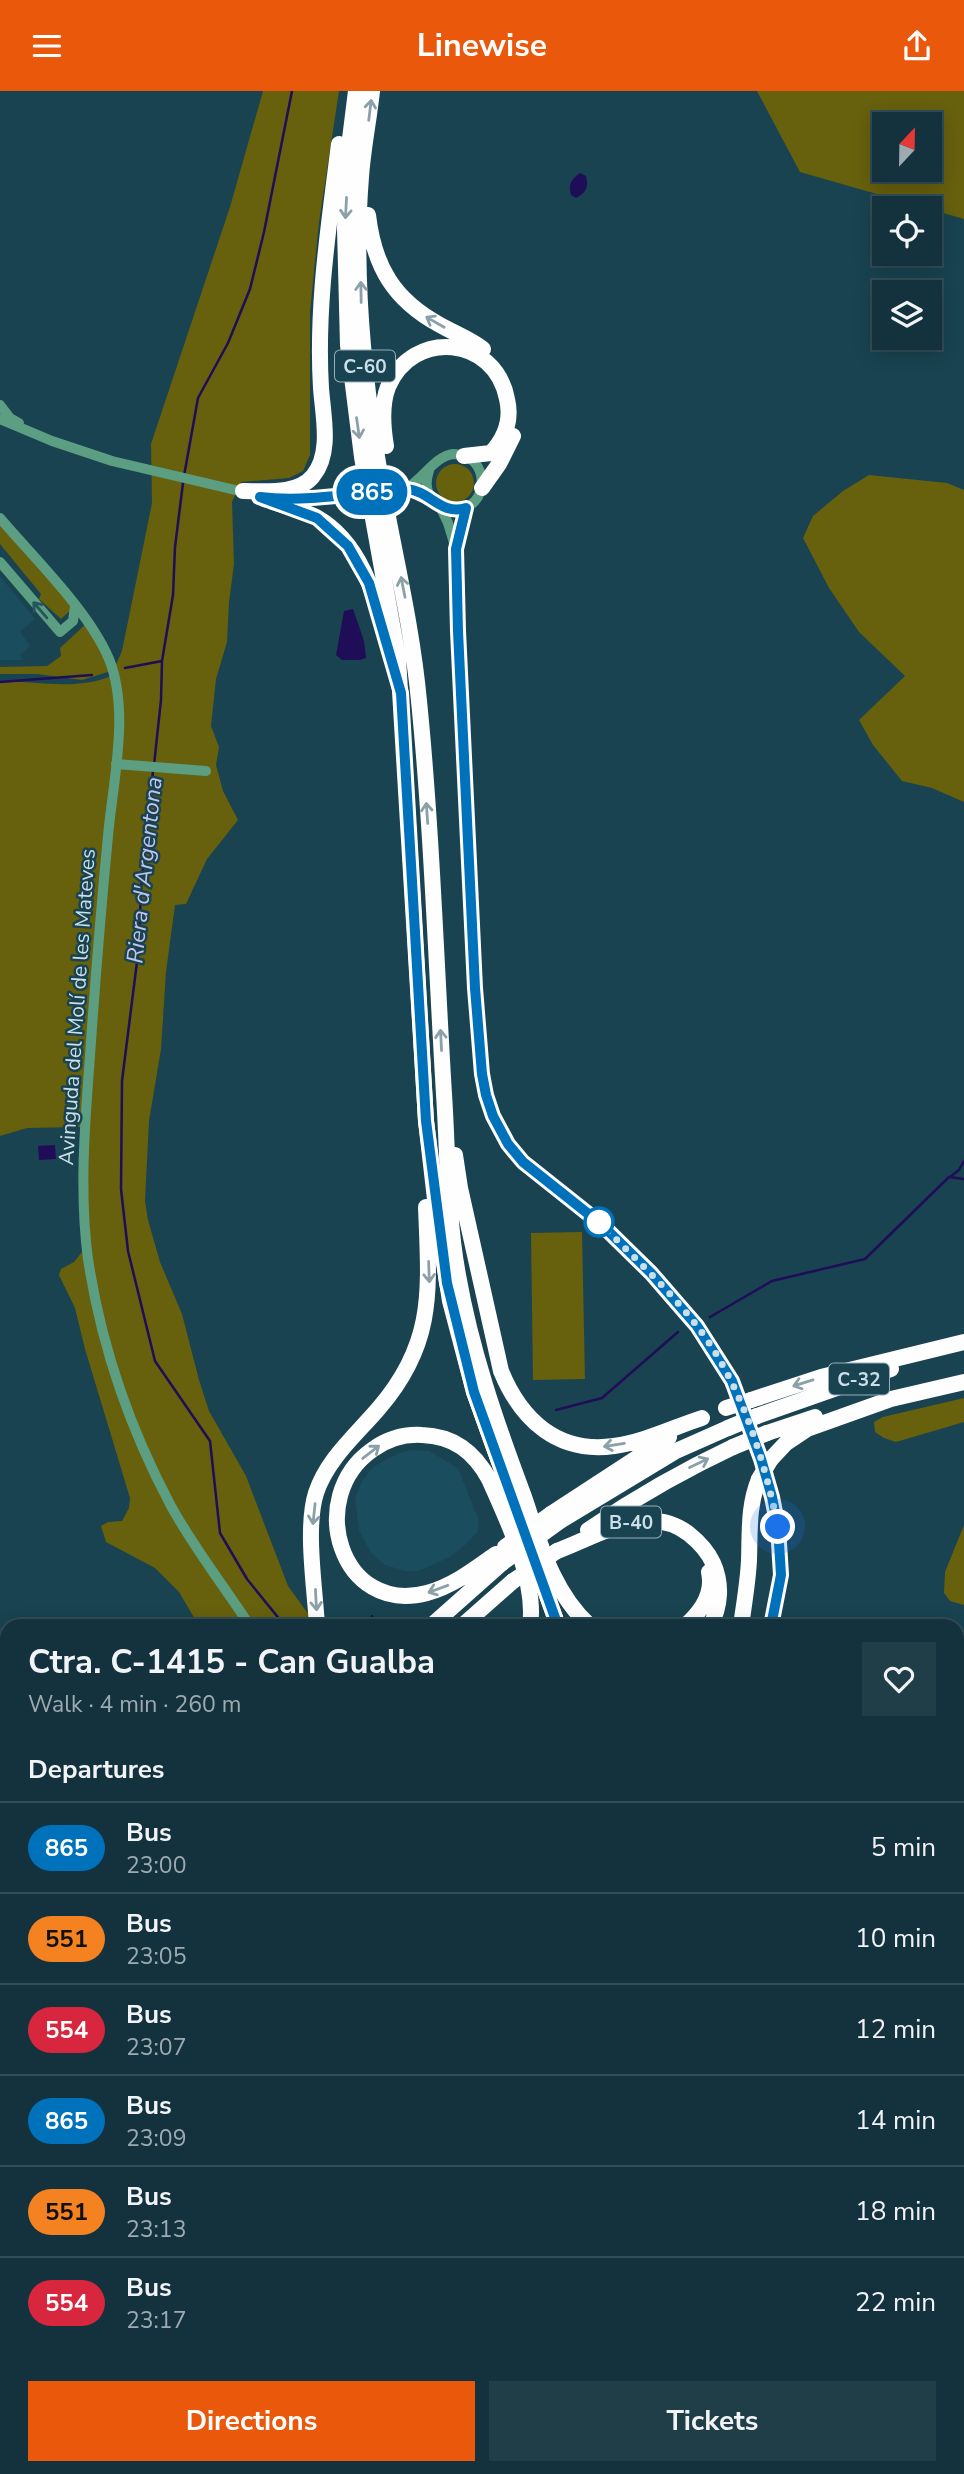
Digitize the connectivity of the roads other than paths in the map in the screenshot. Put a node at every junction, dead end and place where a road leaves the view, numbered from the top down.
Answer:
1 (346, 91) edge
2 (356, 91) edge
3 (372, 91) edge
4 (361, 177) junction
5 (0, 405) edge
6 (0, 419) edge
7 (33, 433) junction
8 (464, 456) junction
9 (429, 471) junction
10 (482, 488) junction
11 (237, 489) junction
12 (403, 489) junction
13 (260, 497) junction
14 (431, 498) junction
15 (440, 506) junction
16 (466, 508) junction
17 (0, 518) edge
18 (456, 549) junction
19 (396, 553) junction
20 (0, 562) edge
21 (75, 606) junction
22 (401, 693) junction
23 (116, 764) junction
24 (201, 771) dead end
25 (445, 1108) junction
26 (426, 1121) junction
27 (964, 1342) edge
28 (964, 1350) edge
29 (964, 1374) edge
30 (964, 1382) edge
31 (702, 1417) junction
32 (556, 1517) junction
33 (702, 1546) junction
34 (536, 1548) junction
35 (557, 1551) junction
36 (499, 1558) junction
37 (245, 1619) edge
38 (317, 1619) edge
39 (438, 1619) edge
40 (470, 1619) edge
41 (531, 1619) edge
42 (541, 1619) edge
43 (556, 1619) edge
44 (568, 1619) edge
45 (582, 1619) edge
46 (692, 1619) edge
47 (714, 1619) edge
48 (741, 1619) edge
49 (772, 1619) edge

1 - 11 highway
2 -> 22 highway, C-60
4 -> 3 highway, C-60
10 -> 4 highway
19 -> 4 highway, C-60
5 - 7 street
6 - 7 street
7 - 11 street
8 - 9 street
8 - 10 street
8 - 19 highway
9 - 12 street
9 - 14 street
10 - 16 street
11 - 13 street
12 - 13 street, bridge
12 - 14 street
13 - 22 highway
14 - 15 street
15 - 16 street
15 - 18 street
16 - 18 street
17 - 21 street, Avinguda del Molí de les Mateves
18 - 49 street
25 -> 19 highway, C-60
21 -> 20 street
21 - 23 street, Avinguda del Molí de les Mateves
22 - 26 highway, C-60
23 - 24 street
23 - 37 street, Avinguda del Molí de les Mateves
31 -> 25 highway
25 - 34 highway, C-60
26 - 34 highway, C-60
26 -> 38 highway
27 -> 31 highway, bridge
28 - 32 highway, C-32, bridge
35 -> 29 highway, C-32, bridge
30 - 48 highway, bridge
31 - 32 highway
32 - 36 highway, bridge
33 - 35 highway, B-40
33 - 46 highway
33 - 47 highway
34 - 42 highway
34 - 43 highway
34 - 44 highway, C-60
34 - 45 highway
35 - 40 highway, bridge
36 - 39 highway
36 -> 41 highway

